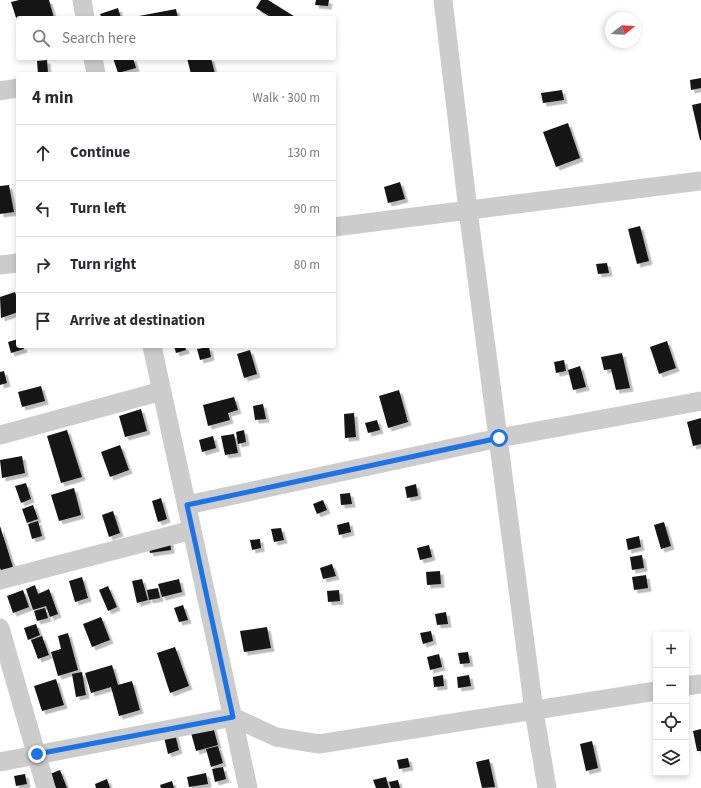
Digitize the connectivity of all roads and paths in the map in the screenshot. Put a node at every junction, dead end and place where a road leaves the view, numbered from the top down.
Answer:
1 (82, 0) edge
2 (444, 0) edge
3 (85, 16) edge
4 (93, 60) edge
5 (96, 72) edge
6 (16, 88) edge
7 (0, 91) edge
8 (701, 181) edge
9 (468, 210) junction
10 (336, 227) edge
11 (16, 263) edge
12 (0, 265) edge
13 (152, 348) edge
14 (162, 391) junction
15 (701, 401) edge
16 (0, 435) edge
17 (499, 438) junction
18 (187, 505) junction
19 (192, 530) junction
20 (0, 580) edge
21 (0, 628) edge
22 (701, 684) edge
23 (689, 686) edge
24 (653, 691) edge
25 (534, 711) junction
26 (233, 717) junction
27 (37, 754) junction
28 (0, 762) edge
29 (46, 788) edge
30 (248, 788) edge
31 (547, 788) edge

1 - 3 street
2 - 9 street
4 - 5 street
6 - 7 street
8 - 9 street
9 - 10 street
9 - 17 street
11 - 12 street
13 - 14 street
14 - 16 street
14 - 18 street
15 - 17 street
17 - 18 street
17 - 25 street
18 - 19 street
19 - 20 street
19 - 26 street
21 - 27 street
22 - 23 street
24 - 25 street
25 - 26 street
25 - 31 street
26 - 27 street
26 - 30 street
27 - 28 street
27 - 29 street

